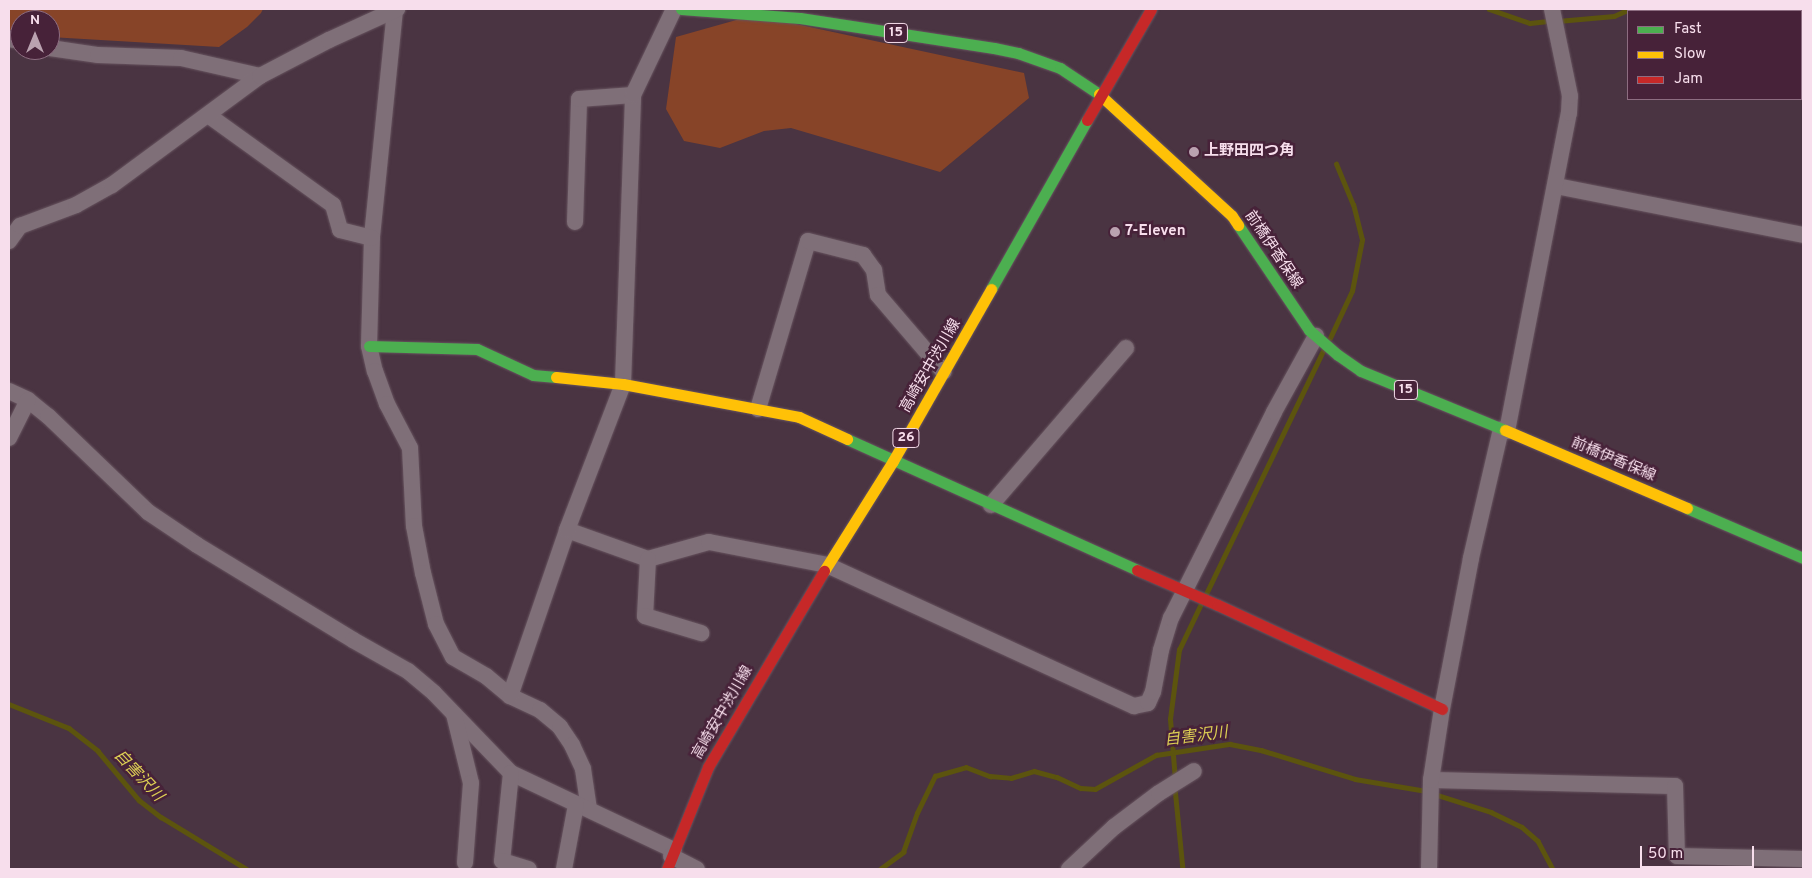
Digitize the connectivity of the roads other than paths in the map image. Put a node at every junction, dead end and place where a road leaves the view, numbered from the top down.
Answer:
1 (396, 9) edge
2 (674, 9) edge
3 (681, 9) edge
4 (1151, 9) edge
5 (1552, 9) edge
6 (60, 49) edge
7 (260, 76) junction
8 (633, 95) junction
9 (1101, 95) junction
10 (208, 115) junction
11 (1556, 186) junction
12 (575, 222) dead end
13 (14, 223) edge
14 (1803, 235) edge
15 (372, 238) junction
16 (9, 242) edge
17 (1316, 336) junction
18 (369, 346) junction
19 (1126, 348) dead end
20 (944, 372) junction
21 (623, 384) junction
22 (9, 391) edge
23 (28, 400) junction
24 (758, 410) junction
25 (1504, 430) junction
26 (9, 438) edge
27 (893, 461) junction
28 (991, 505) junction
29 (567, 530) junction
30 (1803, 558) edge
31 (648, 560) junction
32 (827, 565) junction
33 (1185, 592) junction
34 (701, 633) dead end
35 (510, 696) junction
36 (1442, 709) junction
37 (454, 714) junction
38 (1194, 771) dead end
39 (511, 772) junction
40 (1431, 782) junction
41 (583, 807) junction
42 (671, 859) edge
43 (1803, 859) edge
44 (465, 863) dead end
45 (529, 869) edge
46 (564, 869) edge
47 (697, 869) edge
48 (1069, 869) edge
49 (1429, 869) edge

1 - 7 street
1 - 15 street
2 - 8 street
3 - 9 main road, 前橋伊香保線 / 15
4 - 9 main road, 高崎安中渋川線 / 26
5 - 11 street
6 - 7 street
7 - 10 street
8 - 12 street
8 - 21 street
9 - 17 main road, 前橋伊香保線 / 15
9 - 20 main road, 高崎安中渋川線 / 26
10 - 13 street
10 - 15 street
11 - 14 street
11 - 25 street
13 - 16 street
15 - 18 street
17 - 25 main road, 前橋伊香保線 / 15
17 - 33 street
18 - 21 main road
18 - 35 street
19 - 28 street
20 - 24 street
20 - 27 main road, 高崎安中渋川線 / 26
21 - 24 main road
21 - 29 street
22 - 23 street
23 - 26 street
23 - 37 street
24 - 27 main road
25 - 30 main road, 前橋伊香保線 / 15
25 - 36 street
27 - 28 main road
27 - 32 main road, 高崎安中渋川線 / 26
28 - 33 main road
29 - 31 street
29 - 35 street
31 - 32 street
31 - 34 street
32 - 33 street
32 - 42 main road, 高崎安中渋川線 / 26
33 - 36 main road
35 - 41 street
36 - 40 street
37 - 39 street
37 - 44 street
38 - 48 street
39 - 41 street
39 - 45 street
40 - 43 street
40 - 49 street
41 - 42 street
41 - 46 street
42 - 47 street

